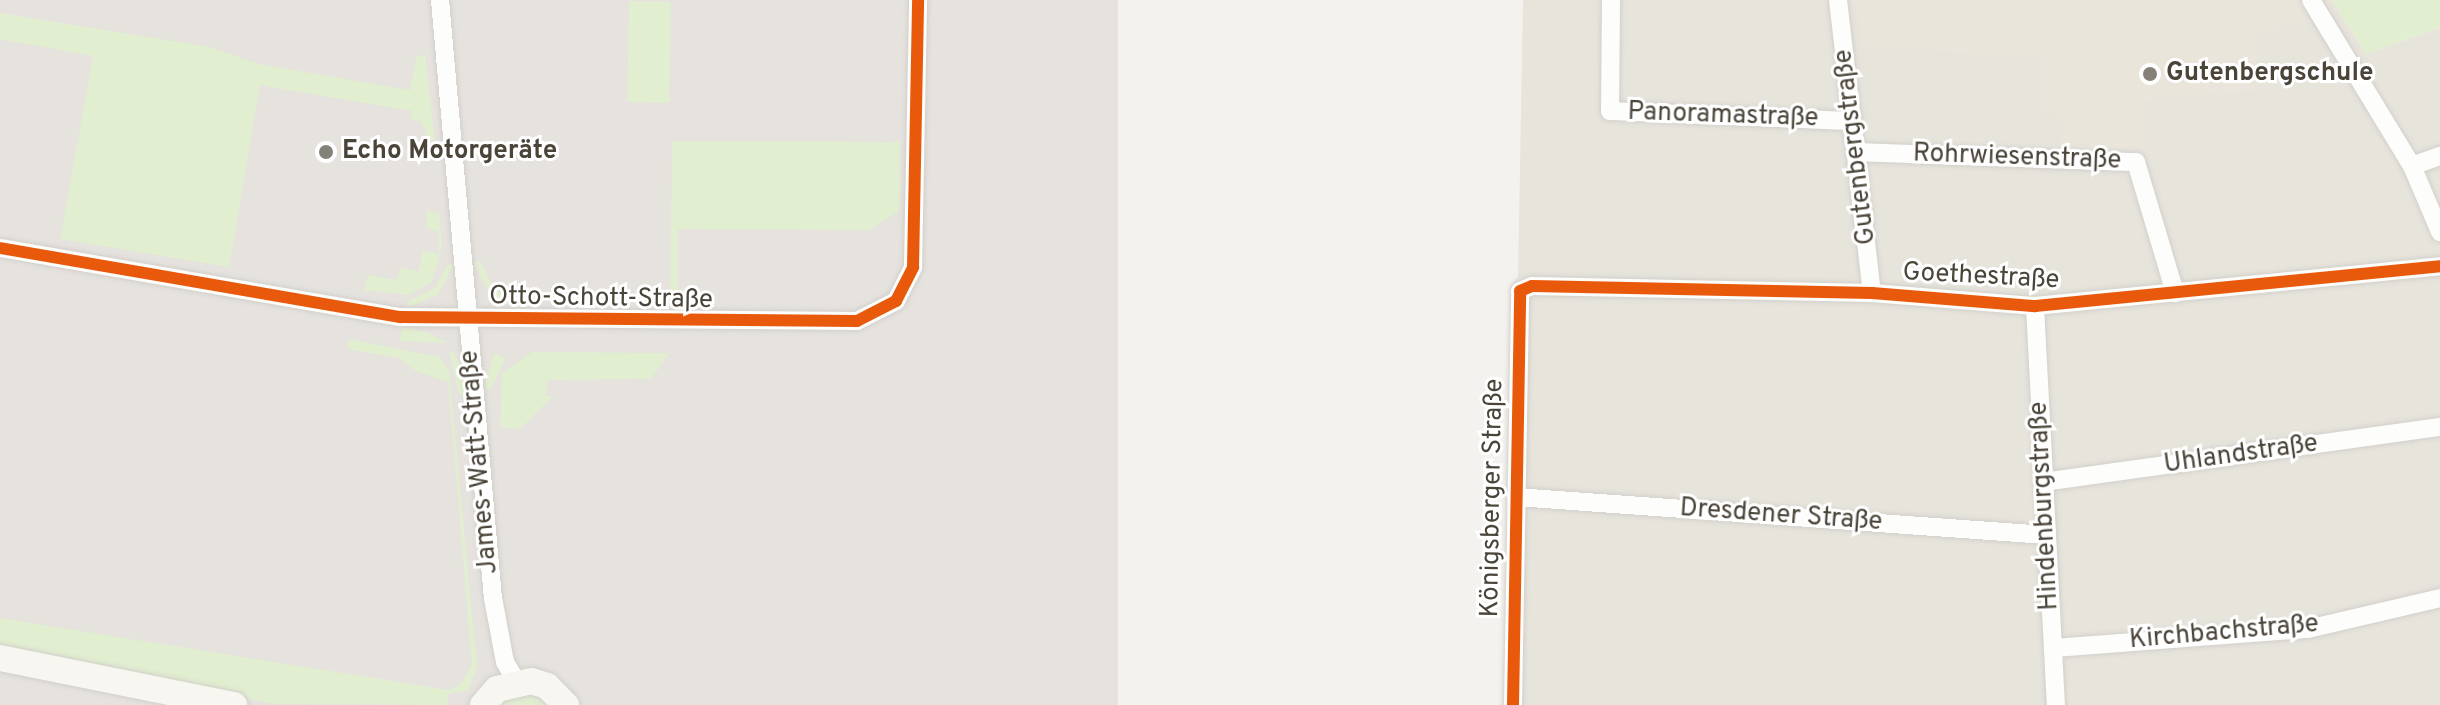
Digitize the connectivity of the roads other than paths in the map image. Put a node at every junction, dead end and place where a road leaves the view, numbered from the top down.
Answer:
1 (440, 0) edge
2 (918, 0) edge
3 (1611, 0) edge
4 (1838, 0) edge
5 (2311, 0) edge
6 (1852, 121) junction
7 (1858, 152) junction
8 (2440, 156) edge
9 (2412, 166) junction
10 (2440, 232) edge
11 (0, 248) edge
12 (2440, 266) edge
13 (1520, 291) joint
14 (1872, 293) junction
15 (2175, 293) junction
16 (2035, 306) junction
17 (466, 319) junction
18 (2440, 427) edge
19 (2043, 482) junction
20 (1516, 497) junction
21 (2046, 535) junction
22 (2440, 598) edge
23 (2053, 648) junction
24 (0, 658) edge
25 (516, 681) junction
26 (234, 705) edge
27 (482, 705) edge
28 (566, 705) edge
29 (1513, 705) edge
30 (2056, 705) edge

1 - 17 street, James-Watt-Straße
2 - 17 street, Otto-Schott-Straße
3 - 6 street, Panoramastraße
4 - 6 street, Gutenbergstraße
5 - 9 street
6 - 7 street, Gutenbergstraße
7 - 14 street, Gutenbergstraße
7 - 15 street, Rohrwiesenstraße
8 - 9 street
9 - 10 street
11 - 17 street, Otto-Schott-Straße
12 - 15 street, Goethestraße
13 - 14 street, Goethestraße
13 - 20 street, Königsberger Straße
14 - 16 street, Goethestraße
15 - 16 street, Goethestraße
16 - 19 street, Hindenburgstraße
17 - 25 street, James-Watt-Straße
18 - 19 street, Uhlandstraße
19 - 21 street, Hindenburgstraße
20 - 21 street, Dresdener Straße
20 - 29 street, Königsberger Straße
21 - 23 street, Hindenburgstraße
22 - 23 street, Kirchbachstraße
23 - 30 street, Hindenburgstraße
24 - 26 street
25 - 27 street
25 - 28 street

